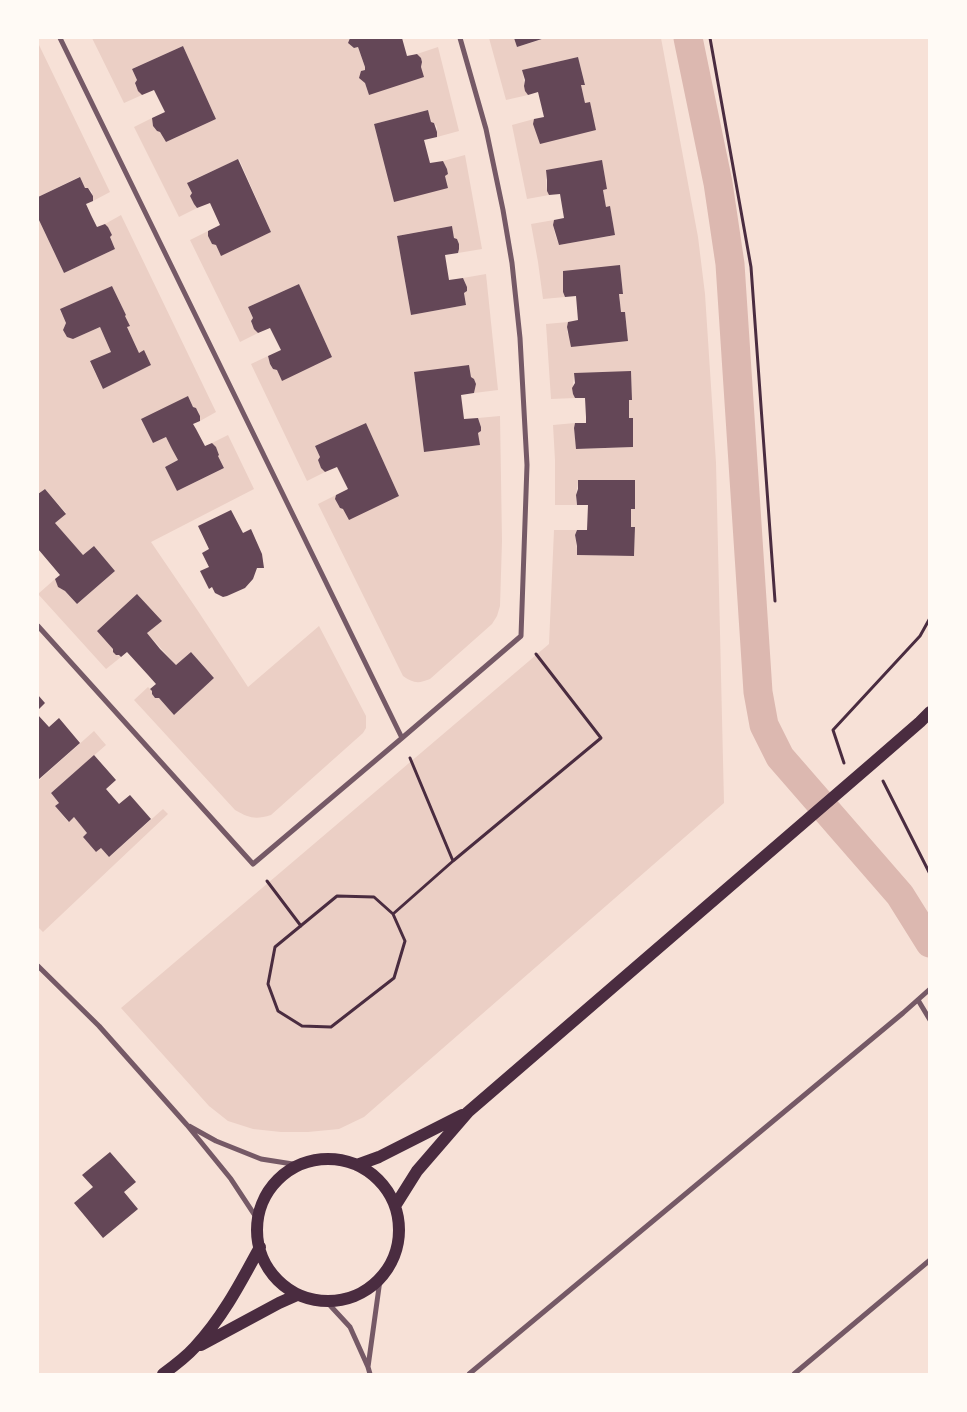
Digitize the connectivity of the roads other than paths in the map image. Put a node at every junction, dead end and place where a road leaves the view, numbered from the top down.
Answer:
1 (60, 38) edge
2 (460, 38) edge
3 (38, 626) edge
4 (930, 712) edge
5 (925, 720) edge
6 (402, 738) junction
7 (38, 966) edge
8 (930, 989) edge
9 (918, 1000) junction
10 (930, 1020) edge
11 (468, 1112) junction
12 (187, 1125) junction
13 (299, 1165) junction
14 (357, 1165) junction
15 (395, 1206) junction
16 (258, 1220) junction
17 (260, 1247) junction
18 (930, 1260) edge
19 (380, 1280) junction
20 (297, 1295) junction
21 (326, 1301) junction
22 (194, 1348) junction
23 (368, 1367) junction
24 (163, 1374) edge
25 (370, 1374) edge
26 (469, 1374) edge
27 (794, 1374) edge

1 - 6 street
2 - 6 street
3 - 6 street
4 - 5 main road
5 - 11 main road
7 - 12 street
8 - 9 street
9 - 10 street
9 - 26 street
11 - 14 main road
11 - 15 main road
12 - 13 street
12 - 16 street
13 - 14 main road
13 - 16 main road
14 - 15 main road
15 - 19 main road
16 - 17 main road
17 - 20 main road
17 - 22 main road
18 - 27 street
19 - 21 main road
19 - 23 street
20 - 21 main road
20 - 22 main road
21 - 23 street
22 - 24 main road
23 - 25 street

